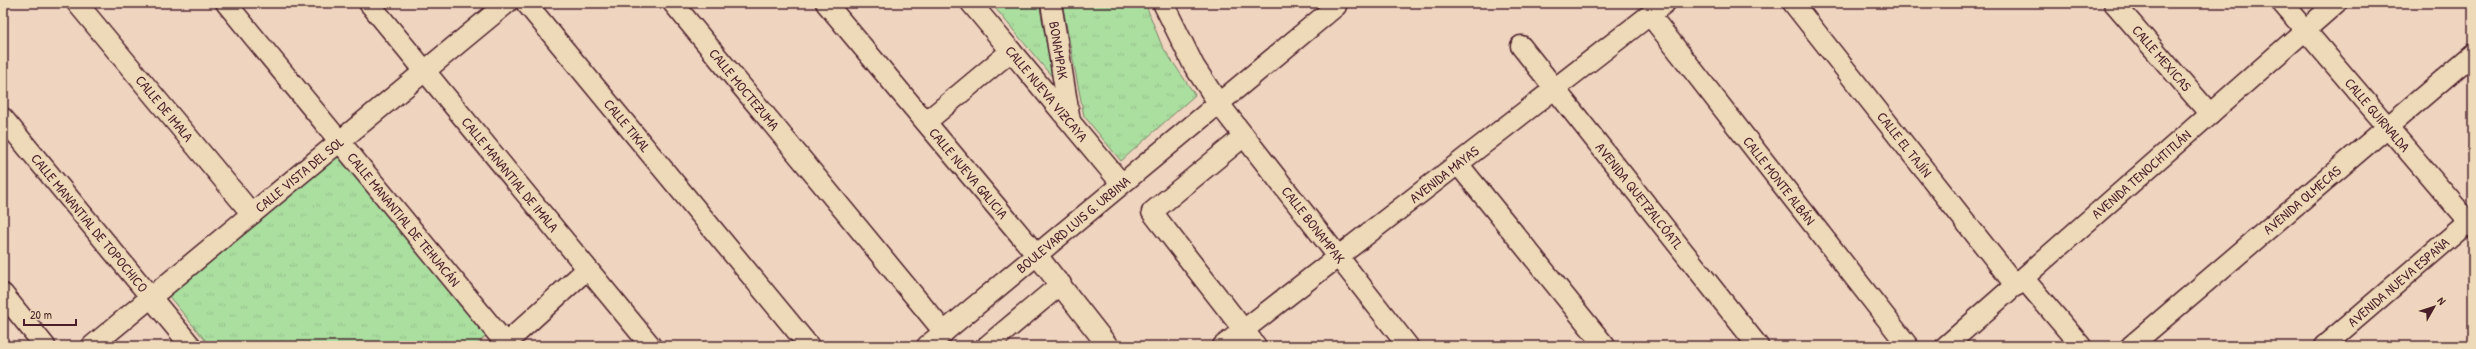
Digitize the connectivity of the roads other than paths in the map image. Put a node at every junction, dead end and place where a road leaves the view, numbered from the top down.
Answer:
1 (77, 3) edge
2 (226, 3) edge
3 (369, 3) edge
4 (507, 3) edge
5 (526, 3) edge
6 (673, 3) edge
7 (826, 3) edge
8 (972, 3) edge
9 (1051, 3) edge
10 (1163, 3) edge
11 (1793, 3) edge
12 (2114, 3) edge
13 (2282, 3) edge
14 (2336, 3) edge
15 (1336, 6) dead end
16 (1657, 9) edge
17 (2305, 30) junction
18 (1521, 46) dead end
19 (1011, 51) junction
20 (2473, 54) edge
21 (425, 71) junction
22 (1555, 89) junction
23 (1219, 104) junction
24 (2210, 114) junction
25 (3, 118) edge
26 (1070, 121) junction
27 (926, 122) junction
28 (2388, 127) junction
29 (1244, 136) junction
30 (339, 141) junction
31 (1458, 164) junction
32 (1121, 183) junction
33 (252, 214) junction
34 (2472, 222) edge
35 (1036, 254) junction
36 (1338, 257) junction
37 (587, 269) junction
38 (2020, 282) junction
39 (1061, 284) junction
40 (3, 294) edge
41 (151, 297) junction
42 (1244, 330) junction
43 (944, 332) junction
44 (505, 345) edge
45 (45, 346) edge
46 (92, 346) edge
47 (191, 346) edge
48 (651, 346) edge
49 (809, 346) edge
50 (927, 346) edge
51 (987, 346) edge
52 (1108, 346) edge
53 (1223, 346) edge
54 (1256, 346) edge
55 (1408, 346) edge
56 (1605, 346) edge
57 (1758, 346) edge
58 (1908, 346) edge
59 (1946, 346) edge
60 (2081, 346) edge
61 (2131, 346) edge
62 (2324, 346) edge

1 - 33 street, CALLE DE IMALA
2 - 30 street, CALLE MANANTIAL DE TEHUACÁN
3 - 21 street, CALLE MANANTIAL DE IMALA
4 - 21 street, CALLE VISTA DEL SOL
5 - 49 street, CALLE TIKAL
6 - 43 street, CALLE MOCTEZUMA
7 - 27 street, CALLE NUEVA GALICIA
8 - 19 street, CALLE NUEVA VIZCAYA
9 - 26 street, BONAMPAK
10 - 23 street
11 - 38 street, CALLE EL TAJÍN
12 - 24 street, CALLE MEXICAS
13 - 17 street, CALLE GUIRNALDA
14 - 17 street, AVENIDA TENOCHTITLÁN
15 - 23 street, BOULEVARD LUIS G. URBINA
16 - 22 street, AVENIDA MAYAS
16 - 58 street, CALLE MONTE ALBÁN
17 - 24 street, AVENIDA TENOCHTITLÁN
17 - 28 street, CALLE GUIRNALDA
18 - 22 street, AVENIDA QUETZALCÓATL
19 - 26 street, CALLE NUEVA VIZCAYA
19 - 27 street
20 - 28 street, AVENIDA OLMECAS
21 - 30 street, CALLE VISTA DEL SOL
21 - 37 street, CALLE MANANTIAL DE IMALA
22 - 31 street, AVENIDA MAYAS
22 - 57 street, AVENIDA QUETZALCÓATL
23 - 29 street, CALLE BONAMPAK
23 - 32 street, BOULEVARD LUIS G. URBINA
24 - 38 street, AVENIDA TENOCHTITLÁN
25 - 41 street, CALLE MANANTIAL DE TOPOCHICO
26 - 32 street, CALLE NUEVA VIZCAYA
27 - 35 street, CALLE NUEVA GALICIA
28 - 34 street, CALLE GUIRNALDA
28 - 61 street, AVENIDA OLMECAS
29 - 36 street, CALLE BONAMPAK
29 - 42 street
30 - 33 street, CALLE VISTA DEL SOL
30 - 44 street, CALLE MANANTIAL DE TEHUACÁN
31 - 36 street, AVENIDA MAYAS
31 - 56 street
32 - 35 street, BOULEVARD LUIS G. URBINA
33 - 41 street, CALLE VISTA DEL SOL
34 - 62 street, AVENIDA NUEVA ESPAÑA
35 - 39 street, CALLE NUEVA GALICIA
35 - 43 street, BOULEVARD LUIS G. URBINA
36 - 42 street, AVENIDA MAYAS
36 - 55 street, CALLE BONAMPAK
37 - 44 street
37 - 48 street, CALLE MANANTIAL DE IMALA
38 - 59 street, AVENIDA TENOCHTITLÁN
38 - 60 street, CALLE EL TAJÍN
39 - 51 street
39 - 52 street, CALLE NUEVA GALICIA
40 - 45 street
41 - 46 street, CALLE VISTA DEL SOL
41 - 47 street, CALLE MANANTIAL DE TOPOCHICO
42 - 53 street, AVENIDA MAYAS
42 - 54 street
43 - 50 street, BOULEVARD LUIS G. URBINA

